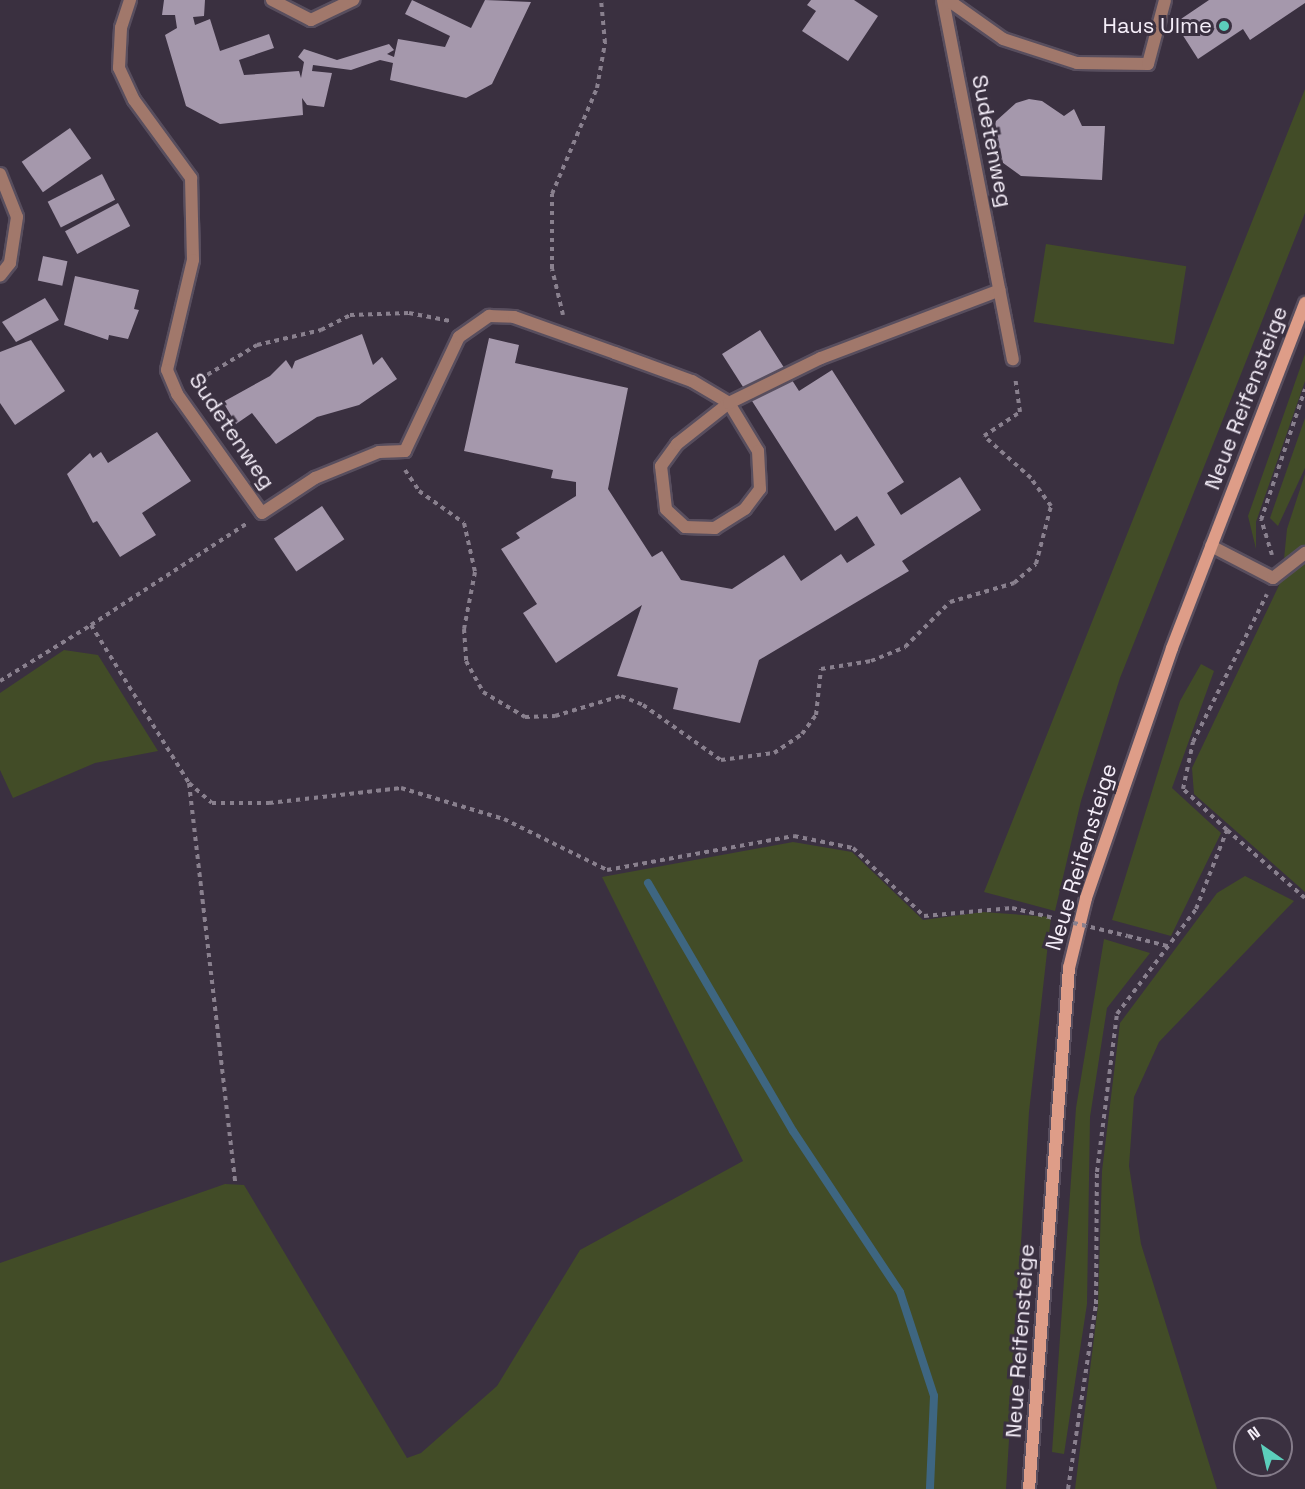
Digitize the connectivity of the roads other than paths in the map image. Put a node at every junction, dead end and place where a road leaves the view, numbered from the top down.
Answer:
1 (130, 0) edge
2 (272, 0) edge
3 (353, 0) edge
4 (943, 0) edge
5 (948, 0) edge
6 (1166, 0) edge
7 (0, 174) edge
8 (0, 276) edge
9 (1000, 290) junction
10 (1305, 303) edge
11 (1013, 359) road end
12 (729, 404) junction
13 (1211, 546) junction
14 (1305, 553) edge
15 (1029, 1489) edge

1 - 12 street, Sudetenweg
2 - 3 street
4 - 9 street, Sudetenweg
5 - 6 street
7 - 8 street
9 - 11 street, Sudetenweg
9 - 12 street
10 - 13 main road, Neue Reifensteige
12 - 12 street
13 - 14 street
13 - 15 main road, Neue Reifensteige

